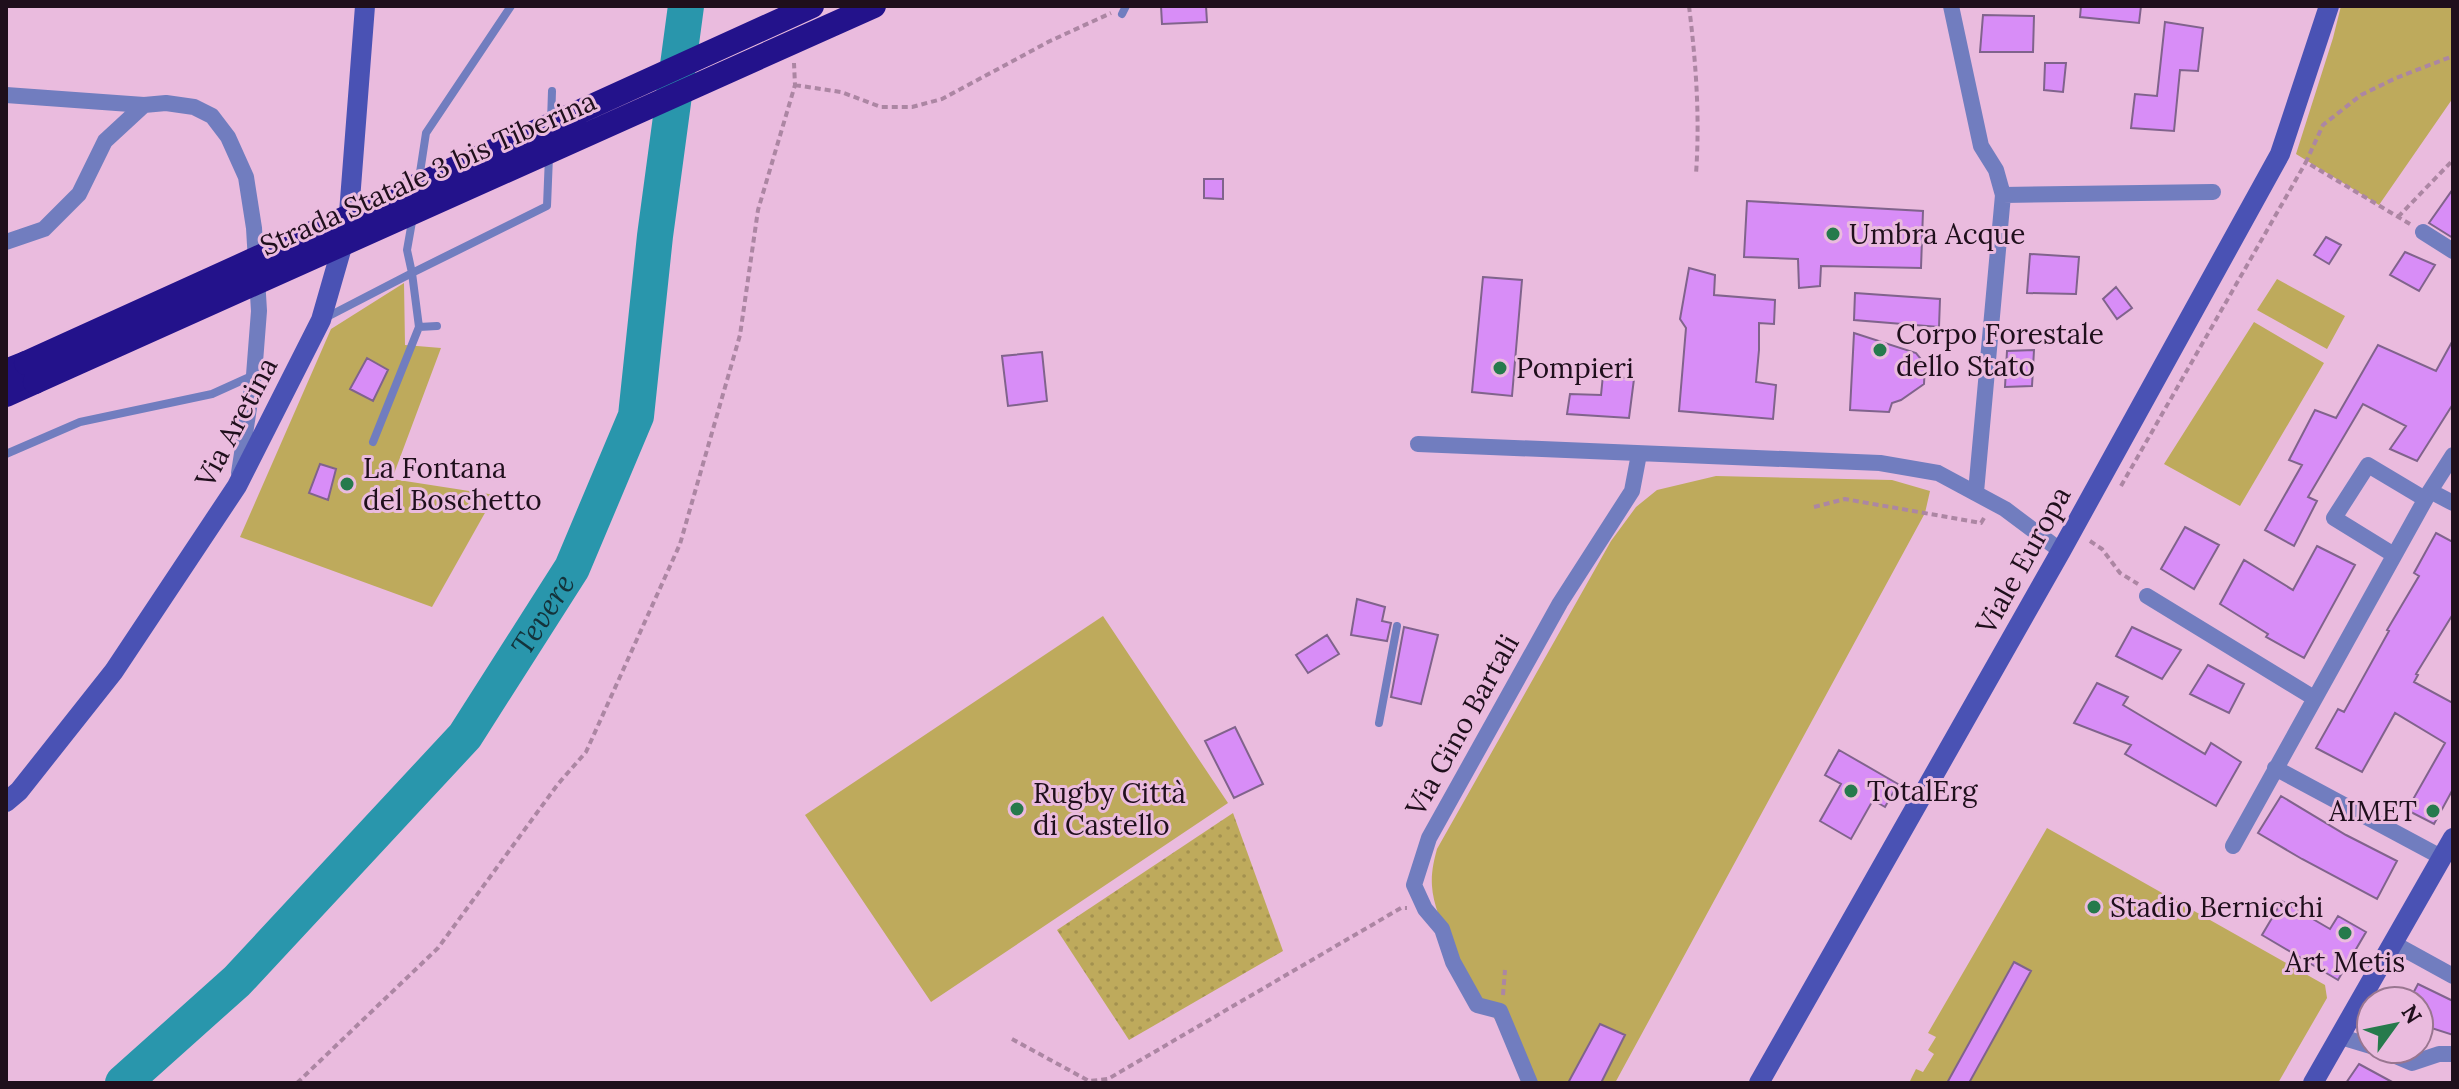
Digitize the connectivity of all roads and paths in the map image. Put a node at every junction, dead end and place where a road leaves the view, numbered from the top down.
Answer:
1 (365, 6) edge
2 (511, 6) edge
3 (812, 6) edge
4 (874, 6) edge
5 (1689, 6) edge
6 (1951, 6) edge
7 (2315, 6) edge
8 (2329, 6) edge
9 (1124, 10) edge
10 (2314, 53) junction
11 (793, 54) dead end
12 (2453, 56) edge
13 (795, 85) junction
14 (552, 91) dead end
15 (6, 95) edge
16 (144, 105) junction
17 (2453, 160) edge
18 (1696, 174) dead end
19 (417, 192) dead end
20 (2213, 192) dead end
21 (2003, 195) junction
22 (415, 206) dead end
23 (2398, 217) junction
24 (2423, 232) joint
25 (6, 242) edge
26 (2453, 251) edge
27 (412, 273) junction
28 (321, 320) junction
29 (437, 326) dead end
30 (419, 327) junction
31 (22, 372) edge
32 (254, 375) junction
33 (6, 395) edge
34 (373, 442) dead end
35 (1418, 444) dead end
36 (6, 454) edge
37 (1639, 454) junction
38 (2453, 455) edge
39 (237, 486) junction
40 (1976, 492) junction
41 (2427, 495) junction
42 (1992, 501) junction
43 (2453, 503) edge
44 (1814, 507) dead end
45 (2090, 541) dead end
46 (2061, 551) junction
47 (2394, 555) junction
48 (2147, 596) joint
49 (1397, 626) dead end
50 (2314, 698) junction
51 (1379, 723) dead end
52 (2275, 768) junction
53 (6, 802) edge
54 (2453, 838) edge
55 (2233, 846) dead end
56 (2441, 857) junction
57 (1425, 909) junction
58 (2393, 943) junction
59 (1505, 970) dead end
60 (2453, 976) edge
61 (1500, 1011) junction
62 (2341, 1037) junction
63 (1012, 1039) dead end
64 (2355, 1041) edge
65 (297, 1083) edge
66 (1530, 1083) edge
67 (1759, 1083) edge
68 (2313, 1083) edge

1 - 28 main road, Via Aretina
2 - 19 lane
3 - 31 highway, Strada Statale 3 bis Tiberina, bridge
4 - 31 highway, Strada Statale 3 bis Tiberina, bridge
5 - 18 path
6 - 21 street
7 - 10 main road, Viale Europa
8 - 10 main road, Viale Europa
9 - 13 path
10 - 46 main road, Viale Europa
11 - 13 path
12 - 23 path
13 - 65 path
14 - 27 lane
15 - 16 street
16 - 25 street
16 - 32 street
17 - 23 path
20 - 21 street
21 - 40 street
22 - 27 lane
23 - 24 path
24 - 26 street
27 - 28 lane
27 - 30 lane
28 - 39 main road, Via Aretina
29 - 30 lane
30 - 34 lane
31 - 33 highway, Strada Statale 3 bis Tiberina
32 - 36 lane
32 - 39 street
35 - 37 street
37 - 40 street
37 - 57 street, Via Gino Bartali
38 - 41 street
39 - 53 main road, Via Aretina
40 - 42 street
41 - 43 street
41 - 47 street
41 - 47 street
42 - 44 path
42 - 46 street
45 - 48 path
46 - 67 main road, Viale Europa
47 - 50 street
48 - 50 street
49 - 51 lane
50 - 52 street
52 - 55 street
52 - 56 street
54 - 56 main road
56 - 58 main road
57 - 61 street, Via Gino Bartali
57 - 63 path
58 - 60 street
58 - 62 main road
59 - 61 path
61 - 66 street
62 - 64 street
62 - 68 main road

